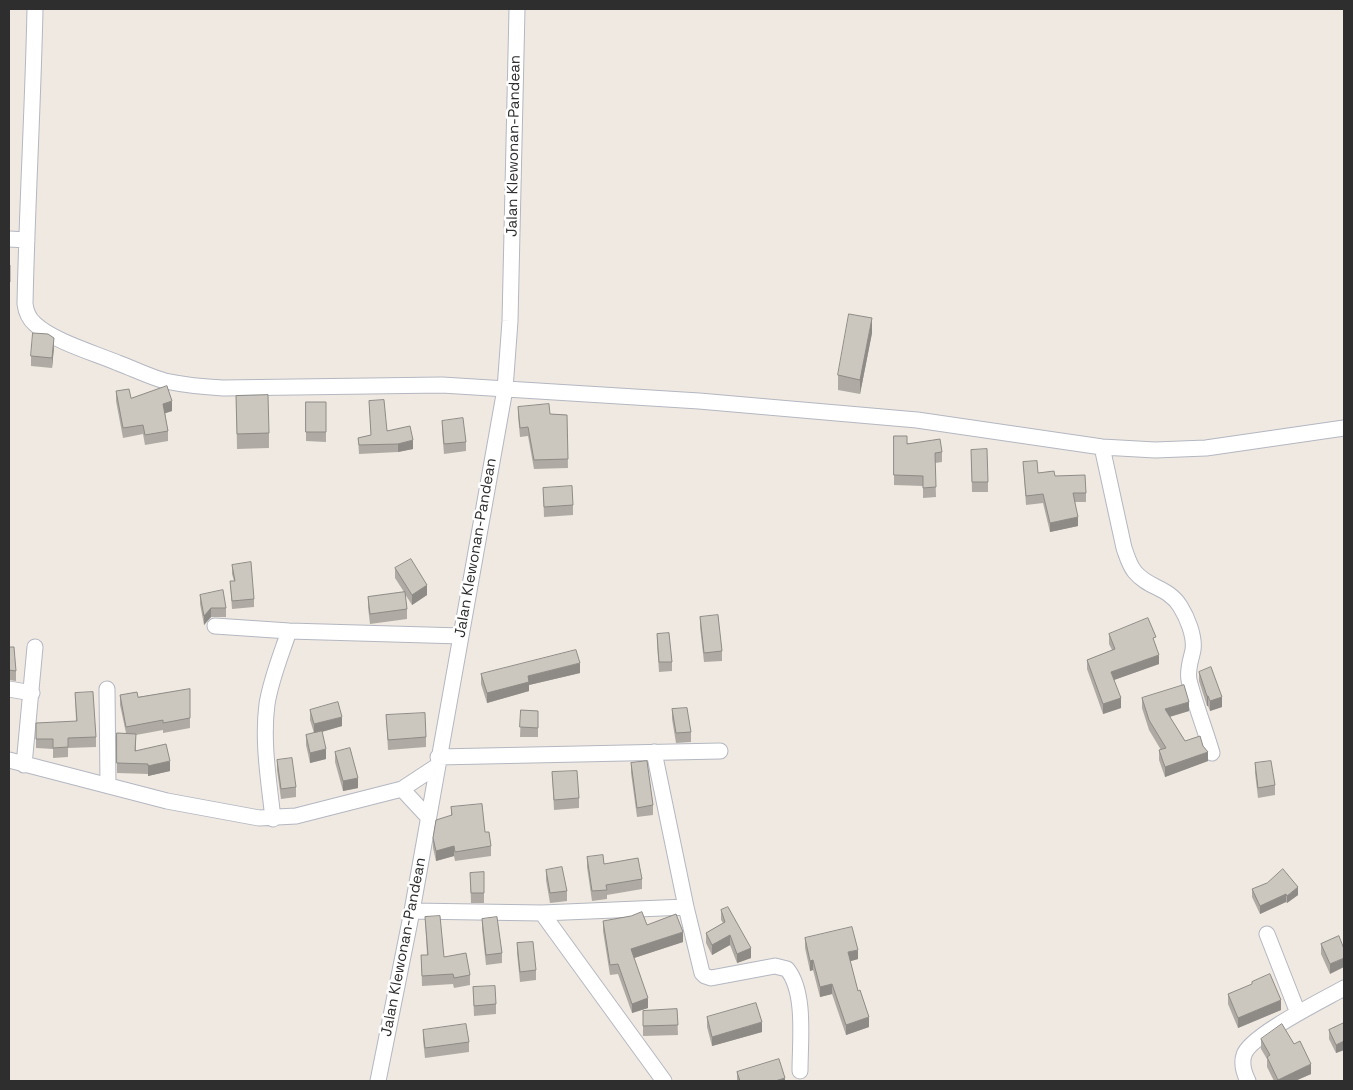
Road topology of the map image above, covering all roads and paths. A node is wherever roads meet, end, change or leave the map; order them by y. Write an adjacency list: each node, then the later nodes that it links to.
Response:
1 (35, 9): 4 (street)
2 (517, 9): 5 (street, Jalan Klewonan-Pandean)
3 (9, 239): 4 (street)
4 (26, 240): 5 (street)
5 (505, 389): 7 (street); 10 (street, Jalan Klewonan-Pandean)
6 (1344, 428): 7 (street)
7 (1102, 447): 17 (street)
8 (215, 626): 9 (street)
9 (289, 631): 10 (street); 24 (street)
10 (461, 636): 19 (street, Jalan Klewonan-Pandean)
11 (35, 647): 14 (street)
12 (9, 689): 14 (street)
13 (108, 689): 21 (street)
14 (32, 692): 20 (street)
15 (720, 751): 16 (street)
16 (654, 752): 19 (street); 25 (street)
17 (1212, 753)
18 (9, 760): 20 (street)
19 (438, 762): 22 (street); 23 (street, Jalan Klewonan-Pandean)
20 (24, 765): 21 (street)
21 (108, 786): 24 (street)
22 (402, 789): 23 (street); 24 (street)
23 (428, 817): 26 (street, Jalan Klewonan-Pandean)
24 (273, 818)
25 (686, 907): 27 (street); 31 (street)
26 (412, 911): 27 (street); 32 (street, Jalan Klewonan-Pandean)
27 (542, 913): 33 (street)
28 (1267, 934): 30 (street)
29 (1344, 988): 30 (street)
30 (1298, 1013): 34 (street)
31 (800, 1071)
32 (378, 1081)
33 (664, 1081)
34 (1248, 1081)

